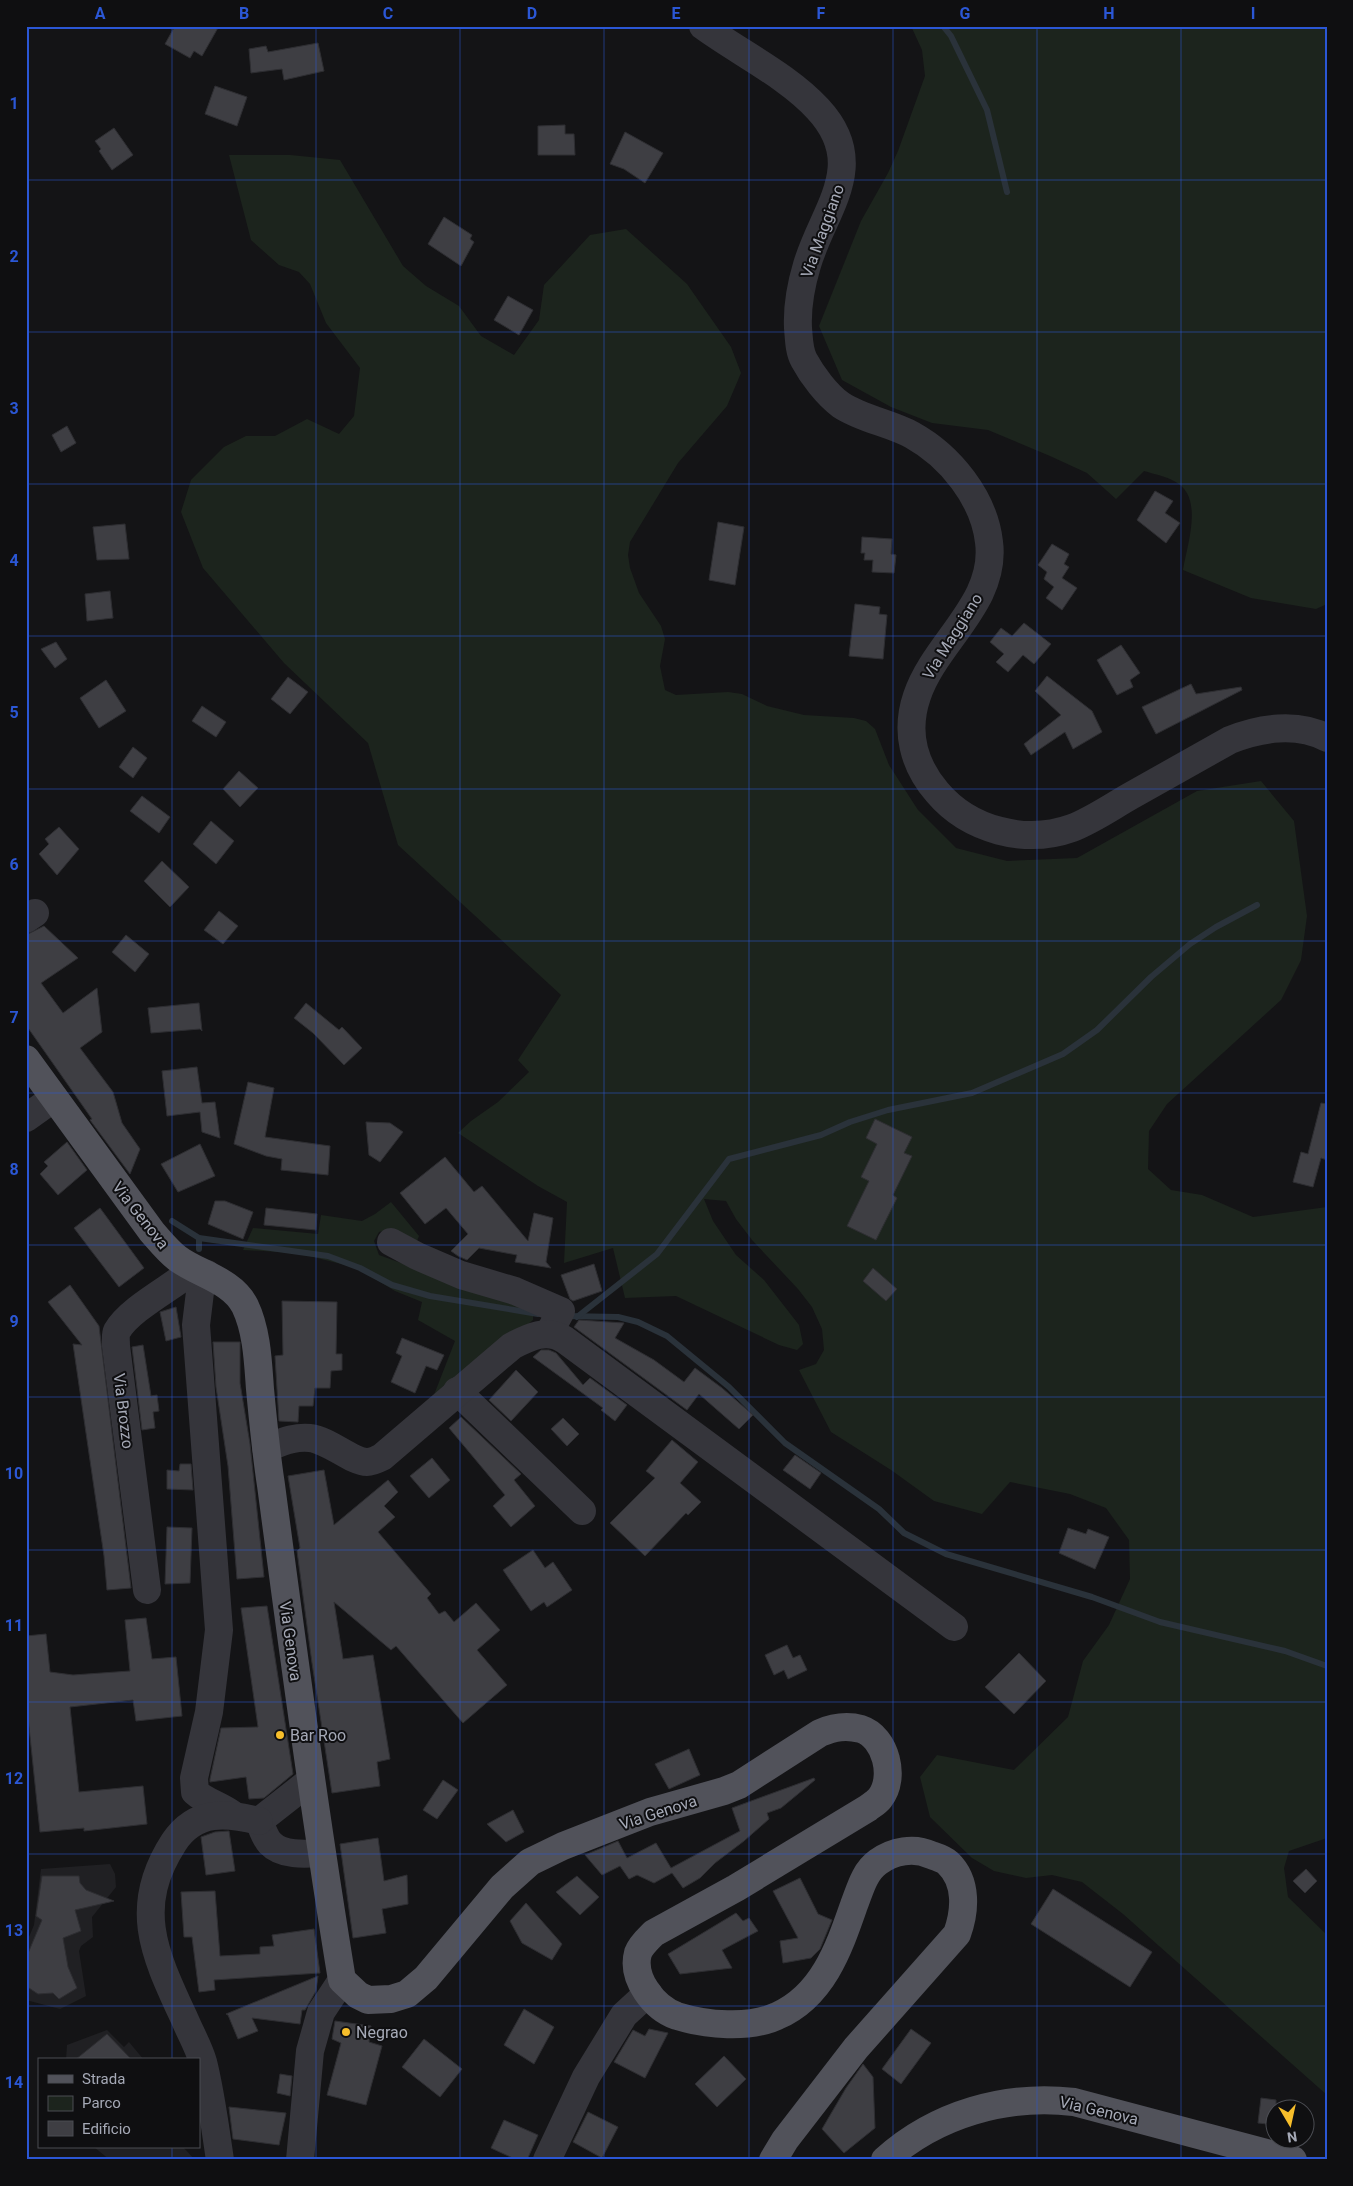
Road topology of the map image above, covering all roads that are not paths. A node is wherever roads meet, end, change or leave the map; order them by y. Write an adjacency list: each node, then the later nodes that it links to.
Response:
1 (703, 26): 2 (street, Via Maggiano)
2 (1327, 738)
3 (26, 1059): 4 (main road, Via Genova)
4 (54, 1098): 5 (street); 7 (main road, Via Genova)
5 (26, 1118)
6 (392, 1242): 8 (street)
7 (200, 1272): 10 (main road, Via Genova); 12 (street, Via Brozzo); 15 (street)
8 (554, 1322): 9 (street); 13 (street)
9 (457, 1392): 10 (street); 11 (street)
10 (266, 1448): 14 (main road, Via Genova)
11 (582, 1511)
12 (147, 1590)
13 (954, 1627)
14 (310, 1781): 16 (street); 17 (main road, Via Genova)
15 (232, 1814): 16 (street); 20 (street)
16 (259, 1821): 17 (street)
17 (321, 1853): 18 (main road, Via Genova)
18 (342, 1980): 19 (main road, Via Genova); 21 (street)
19 (648, 1993): 22 (street); 23 (main road, Via Genova)
20 (220, 2160)
21 (300, 2160)
22 (547, 2160)
23 (773, 2160)
24 (885, 2160): 25 (main road, Via Genova)
25 (1293, 2160)

